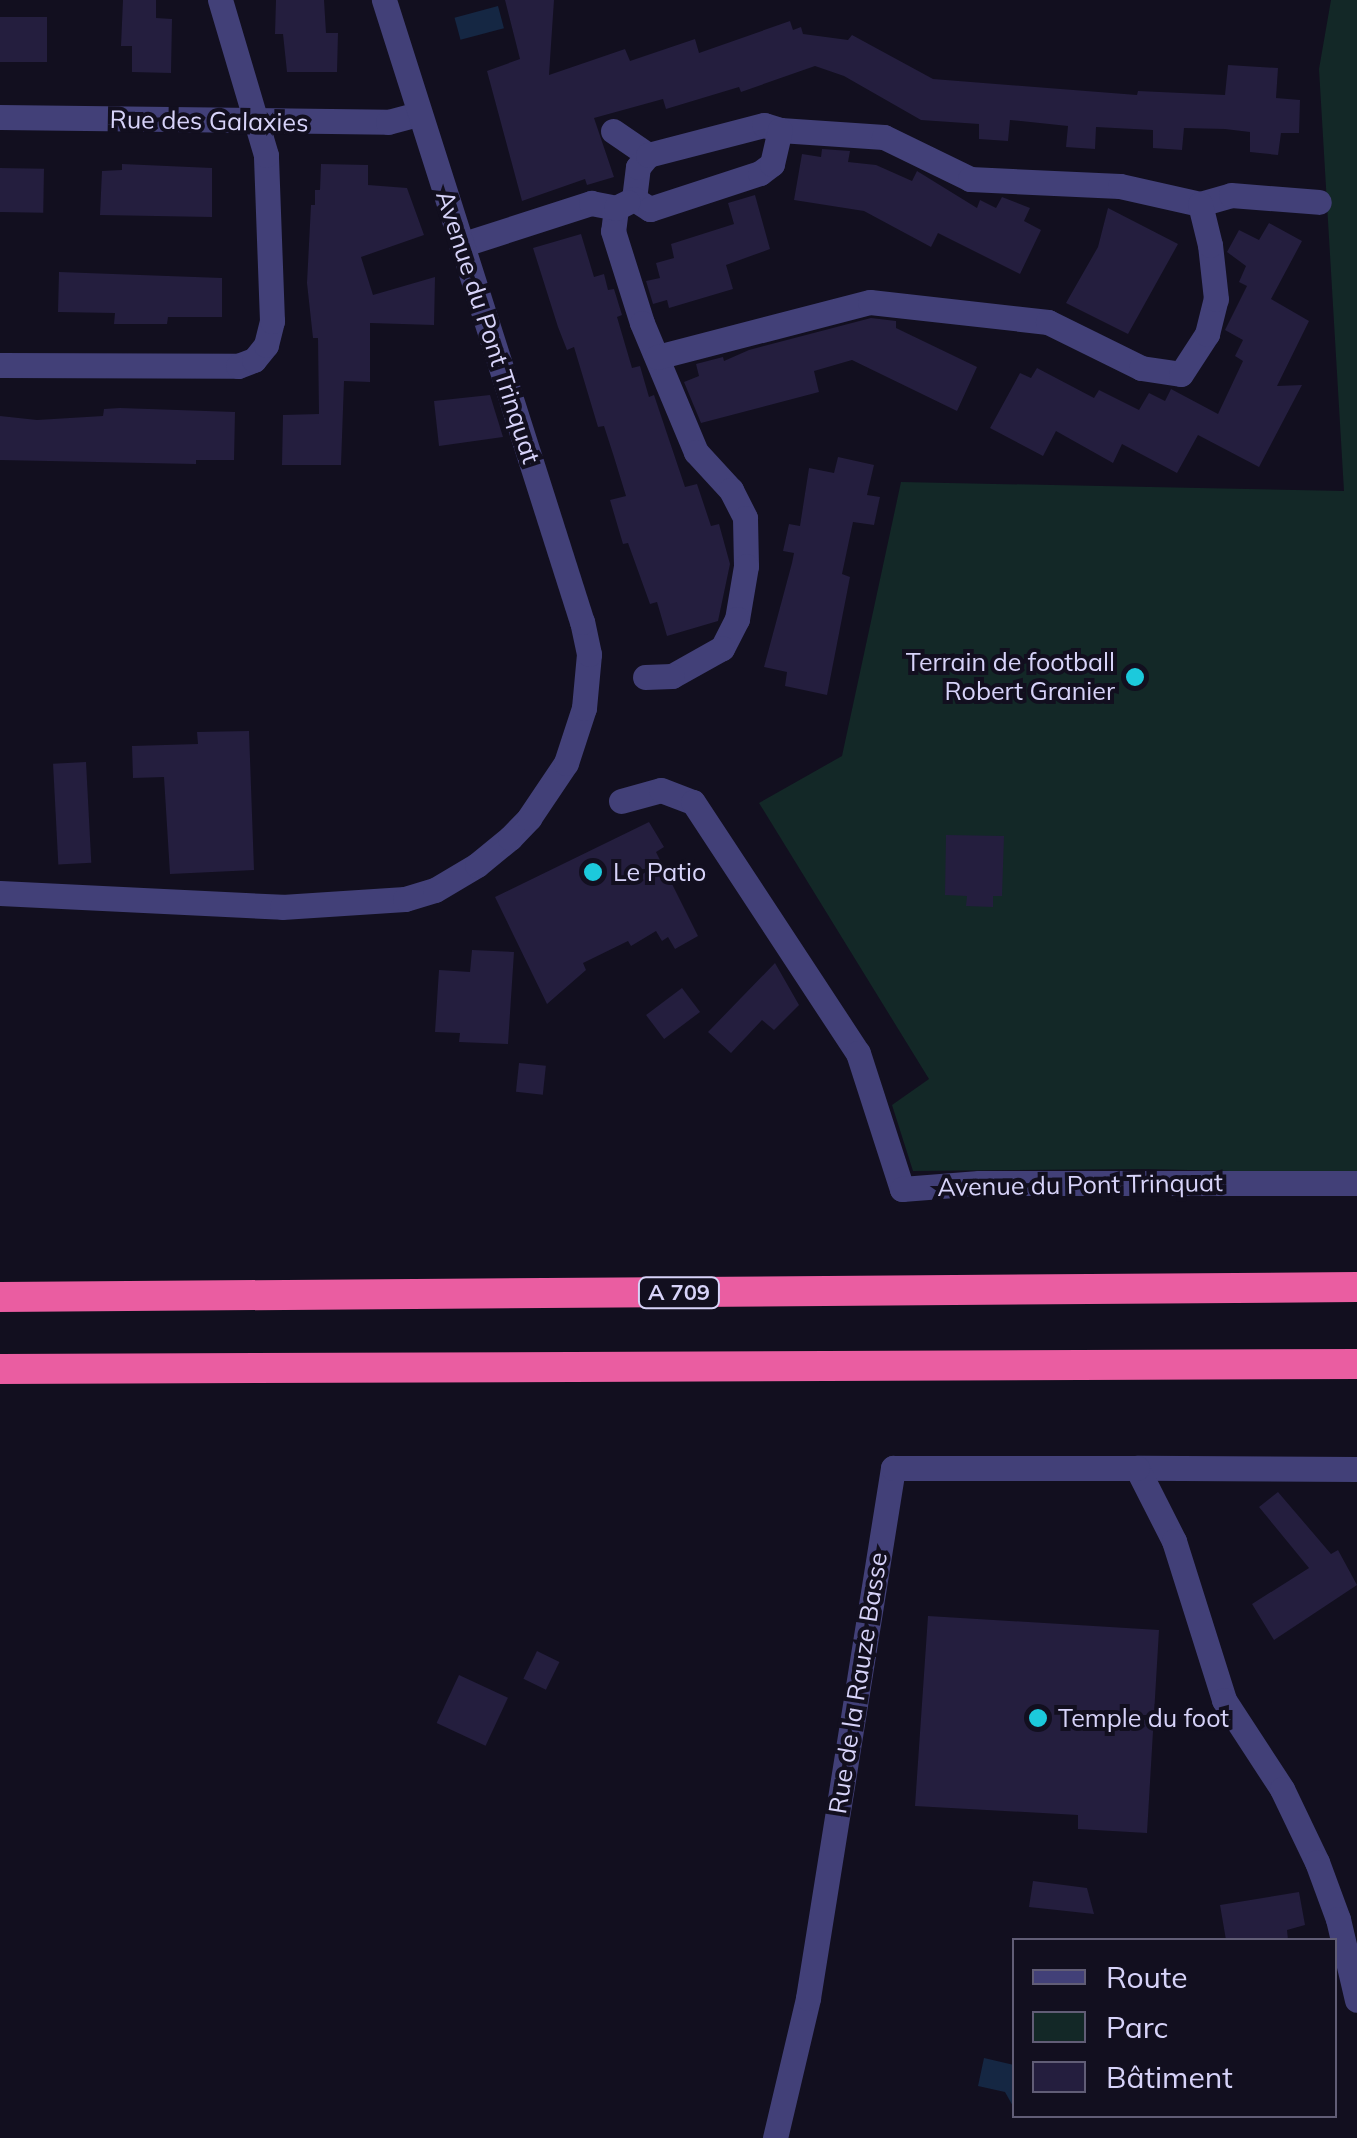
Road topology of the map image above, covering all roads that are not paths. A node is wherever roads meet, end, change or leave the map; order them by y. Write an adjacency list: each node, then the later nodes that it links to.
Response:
1 (220, 0): 5 (street)
2 (384, 0): 3 (street, Avenue du Pont Trinquat)
3 (418, 114): 5 (street, Rue des Galaxies); 12 (street, Avenue du Pont Trinquat)
4 (0, 117): 5 (street, Rue des Galaxies)
5 (258, 122): 14 (street)
6 (780, 130): 8 (street); 10 (street); 11 (street)
7 (613, 131): 8 (street)
8 (648, 155): 10 (street)
9 (1318, 202): 11 (street)
10 (625, 204): 12 (street); 13 (street)
11 (1200, 204): 13 (street)
12 (461, 245): 17 (street, Avenue du Pont Trinquat)
13 (656, 357): 15 (street)
14 (0, 365)
15 (645, 677)
16 (621, 801): 18 (street, Avenue du Pont Trinquat)
17 (0, 893)
18 (1357, 1183)
19 (1357, 1287): 20 (highway, A 709)
20 (0, 1297)
21 (1357, 1364): 22 (highway)
22 (0, 1369)
23 (1138, 1468): 24 (street); 25 (street); 26 (street, Rue de la Rauze Basse)
24 (1357, 1469)
25 (1357, 2000)
26 (775, 2138)

